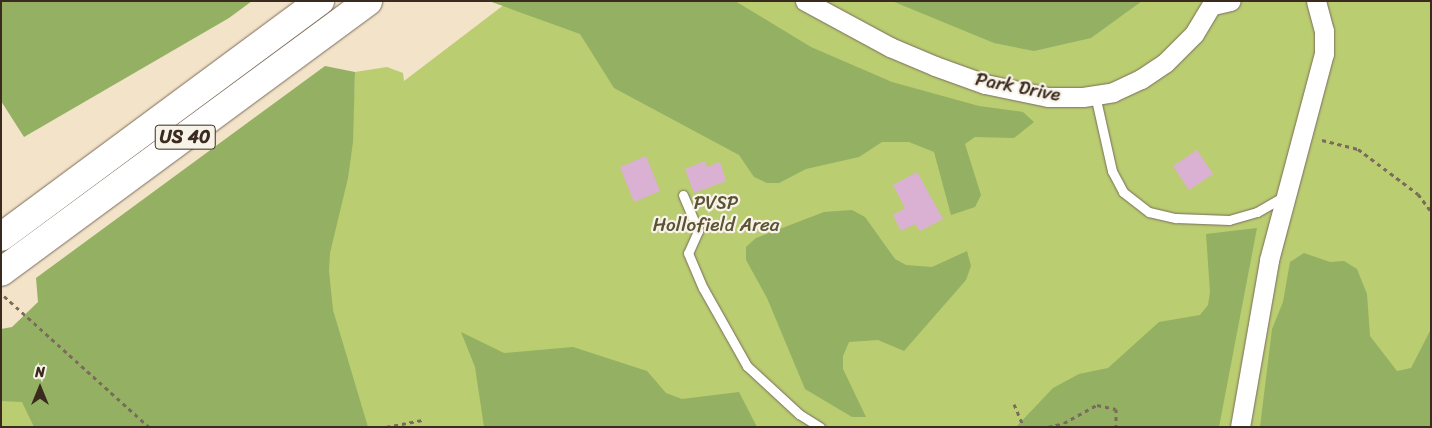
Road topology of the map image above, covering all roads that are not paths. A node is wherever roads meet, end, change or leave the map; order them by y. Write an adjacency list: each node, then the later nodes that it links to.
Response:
1 (320, 1): 10 (main road, US 40)
2 (368, 1): 11 (main road, US 40)
3 (805, 1): 7 (street, Park Drive)
4 (1231, 1): 6 (street, Park Drive)
5 (1316, 1): 9 (street)
6 (1214, 3): 7 (street, Park Drive)
7 (1095, 94): 9 (lane)
8 (683, 195): 12 (lane)
9 (1284, 197): 13 (street)
10 (1, 237)
11 (1, 272)
12 (820, 427)
13 (1240, 427)

